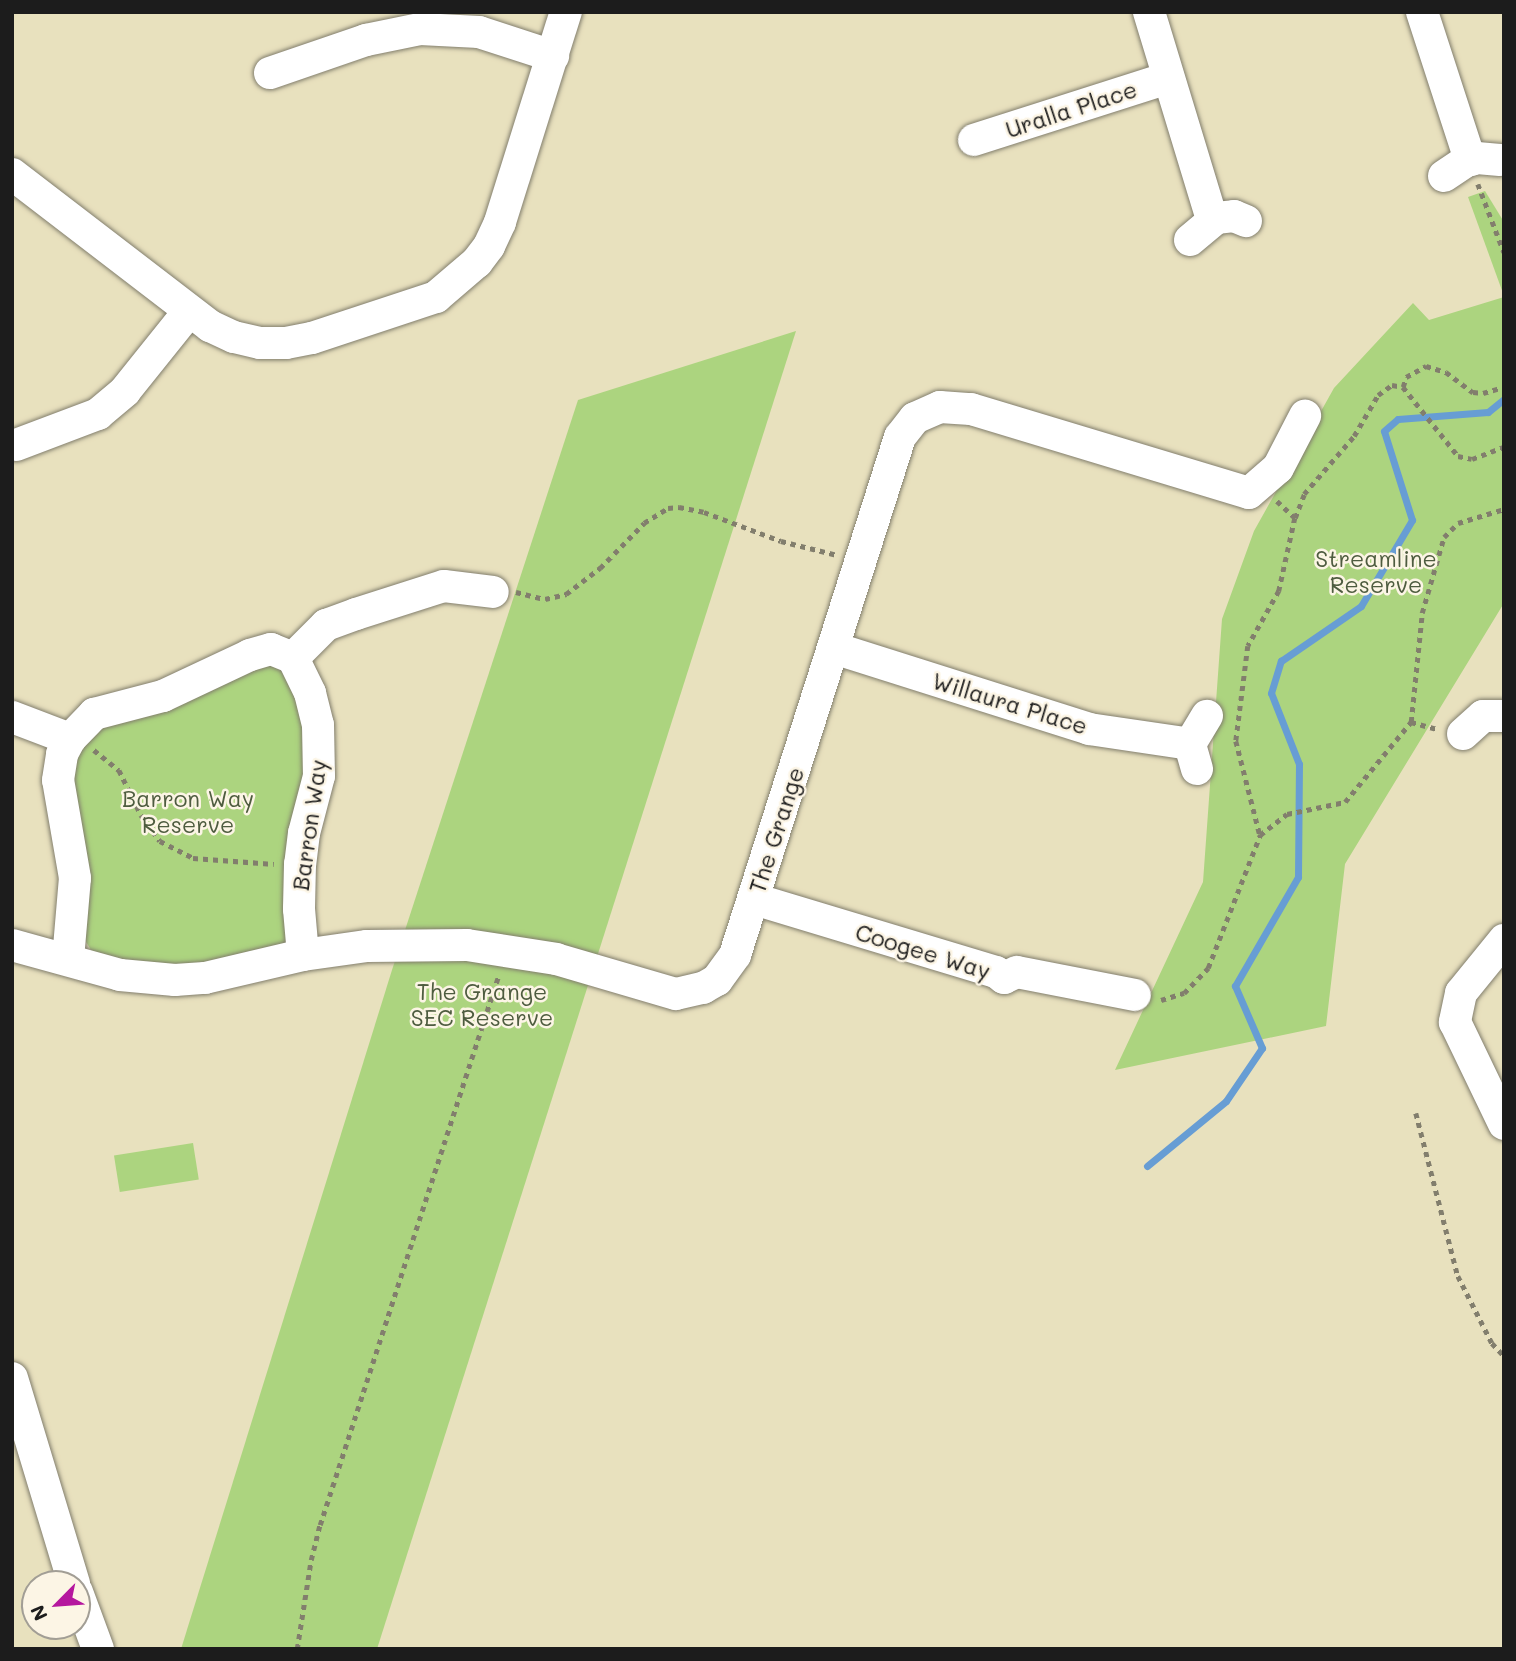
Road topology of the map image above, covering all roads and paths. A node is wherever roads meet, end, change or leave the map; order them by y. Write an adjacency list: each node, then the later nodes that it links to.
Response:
1 (566, 12): 4 (street)
2 (1149, 12): 6 (street)
3 (1422, 12): 8 (street)
4 (553, 56): 5 (street); 12 (street)
5 (270, 73)
6 (1168, 78): 7 (street, Uralla Place); 10 (street)
7 (974, 141)
8 (1471, 165): 11 (path)
9 (12, 174): 12 (street)
10 (1246, 220)
11 (1504, 252)
12 (189, 311): 16 (street)
13 (1504, 387): 14 (path)
14 (1405, 388): 17 (path); 20 (path)
15 (1305, 416): 18 (street)
16 (16, 444)
17 (1504, 447)
18 (1249, 493): 20 (path); 21 (street, The Grange)
19 (1504, 509): 28 (path)
20 (1295, 518): 31 (path)
21 (859, 569): 22 (path); 23 (street, The Grange)
22 (493, 592): 24 (street)
23 (834, 648): 25 (street, Willaura Place); 33 (street, The Grange)
24 (293, 658): 30 (street); 32 (street, Barron Way)
25 (1207, 716)
26 (1504, 716): 29 (street)
27 (12, 717): 30 (street)
28 (1411, 722): 29 (path); 31 (path)
29 (1463, 734)
30 (70, 738): 32 (path); 38 (street)
31 (1259, 835): 39 (path)
32 (300, 864): 37 (street, Barron Way)
33 (754, 899): 36 (street, The Grange); 39 (street, Coogee Way)
34 (1504, 940): 41 (street)
35 (12, 945): 38 (street, The Grange)
36 (508, 950): 37 (street, The Grange); 47 (path)
37 (303, 956): 38 (street, The Grange)
38 (68, 959)
39 (1135, 995)
40 (1416, 1113): 42 (path)
41 (1504, 1124)
42 (1504, 1356)
43 (12, 1378): 44 (street)
44 (71, 1570)
45 (91, 1631): 46 (street)
46 (98, 1649)
47 (297, 1649)

